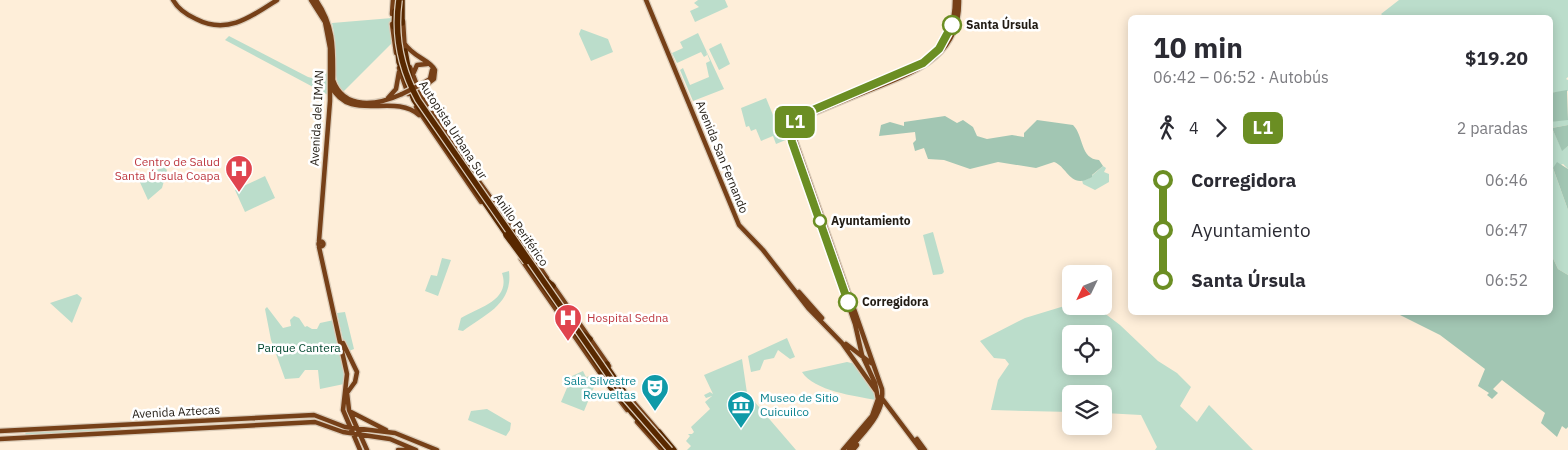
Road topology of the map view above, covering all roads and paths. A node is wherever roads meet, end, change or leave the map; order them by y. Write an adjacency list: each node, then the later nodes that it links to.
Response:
1 (173, 0): 2 (main road)
2 (278, 0)
3 (311, 0): 16 (main road, Avenida del IMAN)
4 (316, 0): 16 (main road, Avenida del IMAN)
5 (399, 0): 8 (highway, Anillo Periférico); 9 (highway); 10 (main road); 15 (highway, Anillo Periférico); 33 (highway, Autopista Urbana Sur, bridge)
6 (648, 0): 28 (main road, Avenida San Fernando); 39 (main road, Avenida San Fernando)
7 (957, 0): 39 (main road); 42 (main road)
8 (395, 11): 10 (highway); 15 (highway, Anillo Periférico)
9 (402, 23): 11 (main road)
10 (394, 39): 13 (main road)
11 (404, 43): 12 (main road); 17 (main road)
12 (405, 51): 15 (highway)
13 (397, 59): 14 (main road); 15 (highway)
14 (399, 70): 19 (main road); 20 (main road)
15 (410, 80): 17 (main road); 21 (highway, Anillo Periférico); 22 (main road); 27 (highway, Anillo Periférico)
16 (331, 81): 18 (main road, Avenida del IMAN); 19 (main road); 31 (main road, Avenida del IMAN)
17 (422, 86): 19 (main road, bridge)
18 (333, 89): 19 (main road); 31 (main road, Avenida del IMAN)
19 (384, 104): 20 (main road)
20 (422, 118): 23 (main road)
21 (448, 148): 25 (highway); 32 (highway, Anillo Periférico)
22 (461, 156): 24 (highway)
23 (456, 167): 25 (highway); 26 (main road)
24 (470, 170): 27 (highway); 33 (highway, bridge); 34 (main road)
25 (463, 174): 26 (highway)
26 (471, 186): 30 (main road); 33 (highway, bridge)
27 (485, 196): 33 (highway, Anillo Periférico)
28 (738, 225): 29 (main road); 39 (main road, Avenida San Fernando)
29 (742, 233)
30 (504, 235): 32 (highway); 35 (main road)
31 (321, 244): 37 (main road, Avenida del IMAN)
32 (516, 247): 36 (highway, Anillo Periférico)
33 (538, 273): 34 (highway); 35 (highway, Autopista Urbana Sur, bridge); 36 (highway, Anillo Periférico)
34 (553, 286): 38 (main road)
35 (560, 309): 36 (highway); 41 (highway, bridge); 45 (main road); 45 (highway, bridge); 69 (highway, Autopista Urbana Sur, bridge)
36 (577, 331): 38 (highway); 43 (highway, Anillo Periférico); 53 (highway, Anillo Periférico)
37 (340, 338): 48 (main road, Avenida del IMAN); 51 (main road, Avenida del IMAN)
38 (590, 339): 41 (main road)
39 (857, 354): 40 (main road, Avenida San Fernando); 40 (main road); 42 (main road); 44 (main road)
40 (858, 364): 44 (main road, Avenida San Fernando)
41 (607, 365): 43 (main road); 43 (highway)
42 (875, 368): 44 (main road)
43 (623, 392): 57 (main road); 69 (highway, Anillo Periférico)
44 (879, 392): 46 (main road); 47 (main road); 62 (main road)
45 (615, 394): 49 (main road)
46 (889, 404): 47 (main road); 73 (main road); 74 (main road)
47 (881, 405): 62 (main road)
48 (348, 408): 50 (main road); 56 (main road)
49 (631, 416): 53 (highway); 69 (main road)
50 (352, 419): 51 (main road); 52 (main road)
51 (350, 428): 52 (main road); 54 (main road, Avenida Aztecas); 55 (main road); 58 (main road, Avenida del IMAN)
52 (358, 428): 56 (main road); 59 (main road)
53 (646, 429): 69 (highway, Anillo Periférico)
54 (0, 431)
55 (343, 432): 58 (main road); 61 (main road, Avenida Aztecas); 64 (main road)
56 (389, 432): 68 (main road)
57 (659, 432): 69 (highway)
58 (353, 434): 59 (main road); 64 (main road, Avenida del IMAN)
59 (361, 435): 60 (main road); 63 (main road)
60 (368, 436): 63 (main road); 67 (main road)
61 (0, 439)
62 (854, 440): 70 (main road); 71 (main road); 72 (main road)
63 (364, 442): 65 (main road)
64 (359, 448)
65 (367, 450)
66 (398, 450): 67 (main road)
67 (416, 450)
68 (437, 450)
69 (669, 450)
70 (843, 450)
71 (849, 450)
72 (853, 450)
73 (921, 450)
74 (925, 450)

